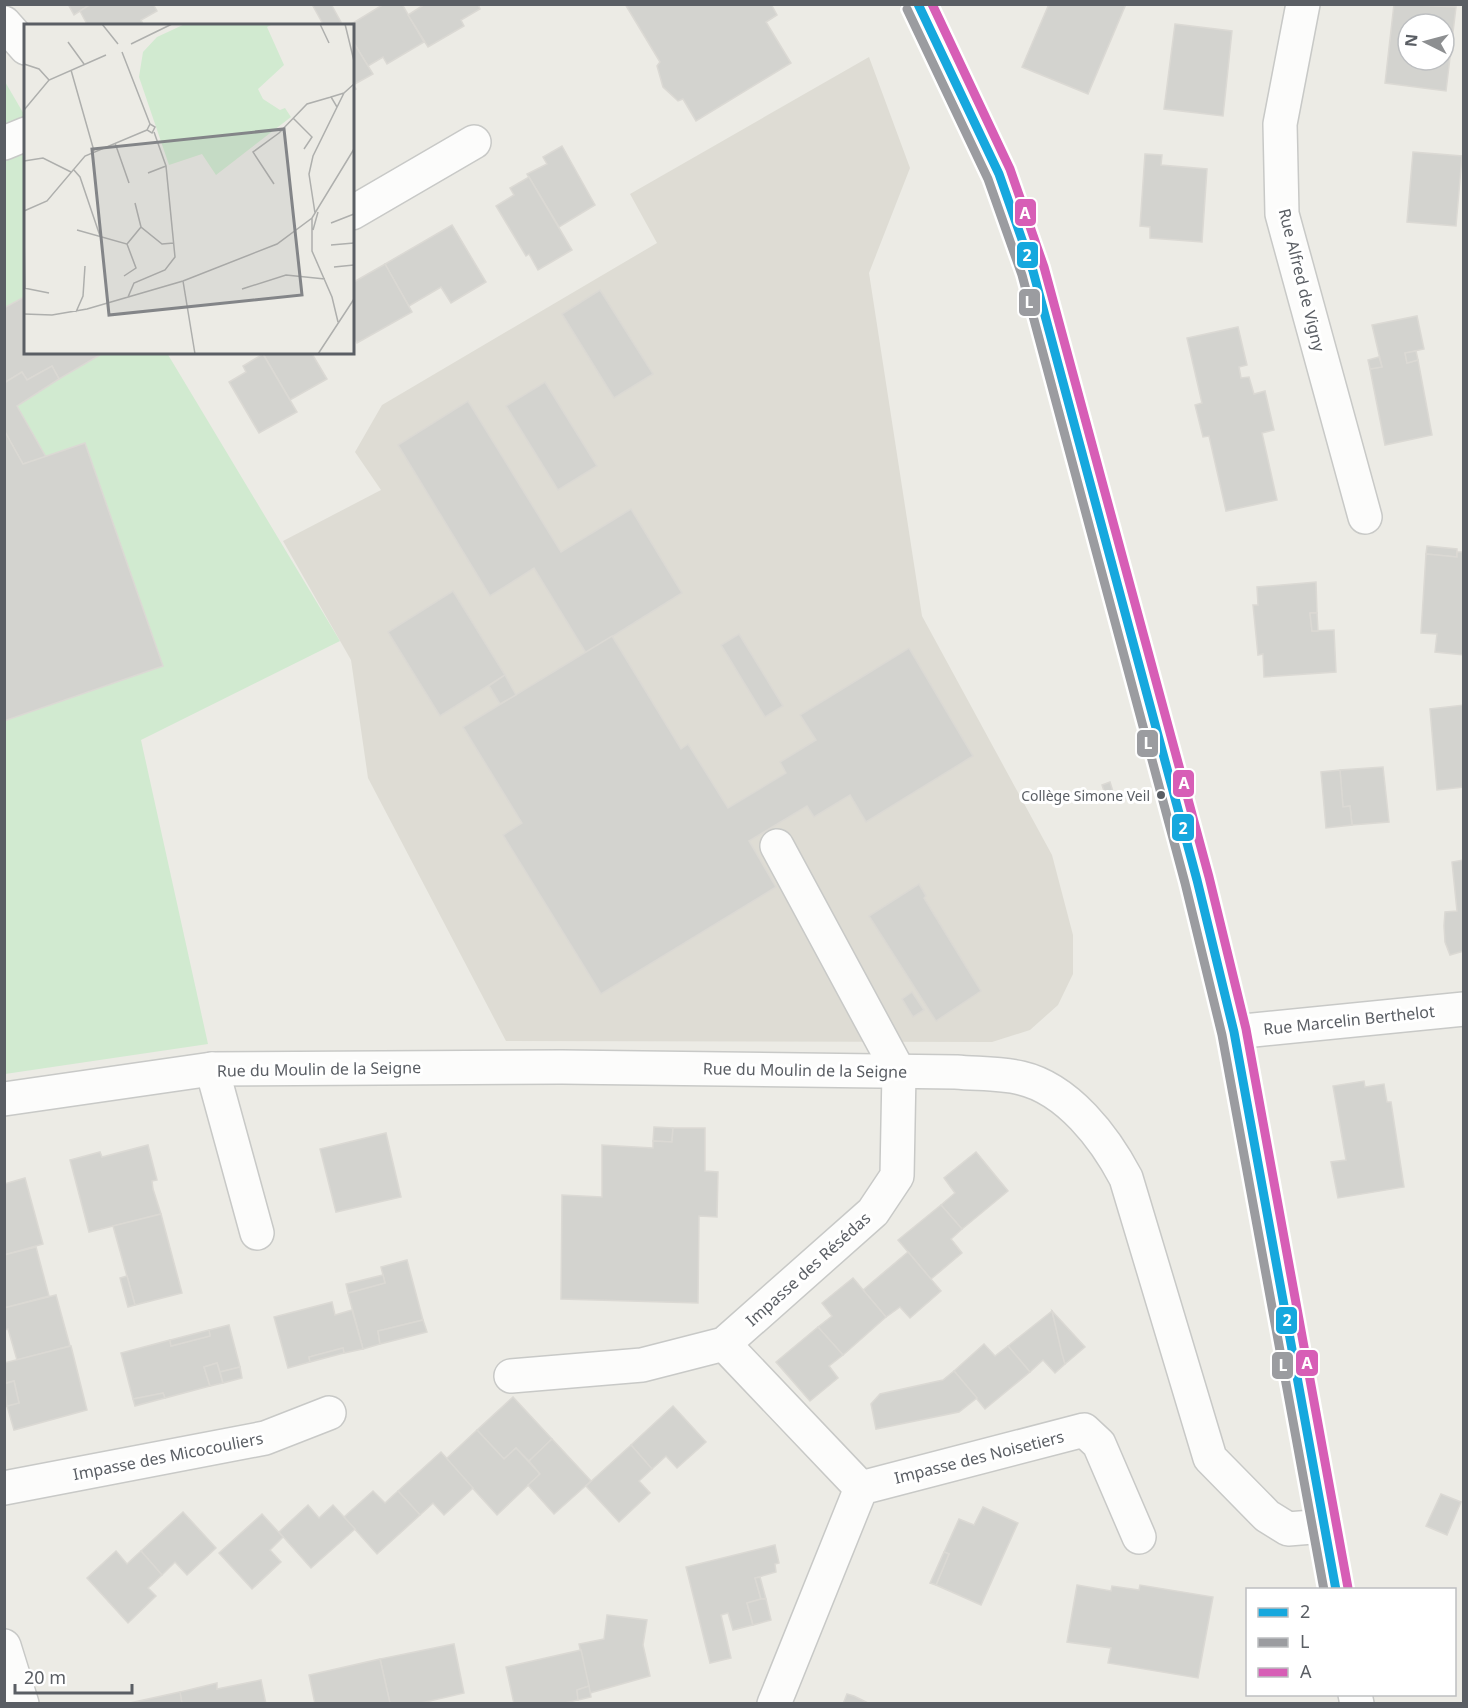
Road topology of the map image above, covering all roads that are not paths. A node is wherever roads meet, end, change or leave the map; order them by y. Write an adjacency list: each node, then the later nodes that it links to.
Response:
1 (918, 4): 12 (street)
2 (1304, 4): 9 (street, Rue Alfred de Vigny)
3 (4, 23): 4 (street)
4 (24, 46)
5 (24, 135): 7 (street)
6 (474, 142): 8 (street)
7 (4, 143)
8 (354, 212)
9 (1365, 517)
10 (777, 846): 14 (street)
11 (1464, 1009): 12 (street, Rue Marcelin Berthelot)
12 (1234, 1032): 22 (street)
13 (212, 1069): 14 (street, Rue du Moulin de la Seigne); 15 (street, Rue du Moulin de la Seigne); 16 (street)
14 (899, 1072): 17 (street, Impasse des Résédas); 22 (street, Rue du Moulin de la Seigne)
15 (4, 1099)
16 (257, 1233)
17 (724, 1344): 18 (street, Impasse des Résédas); 21 (street)
18 (511, 1376)
19 (329, 1413): 20 (street, Impasse des Micocouliers)
20 (4, 1488)
21 (861, 1488): 23 (street, Impasse des Noisetiers); 27 (street)
22 (1325, 1526): 24 (street)
23 (1139, 1537)
24 (1336, 1588)
25 (4, 1646): 26 (street)
26 (14, 1694)
27 (774, 1704)

